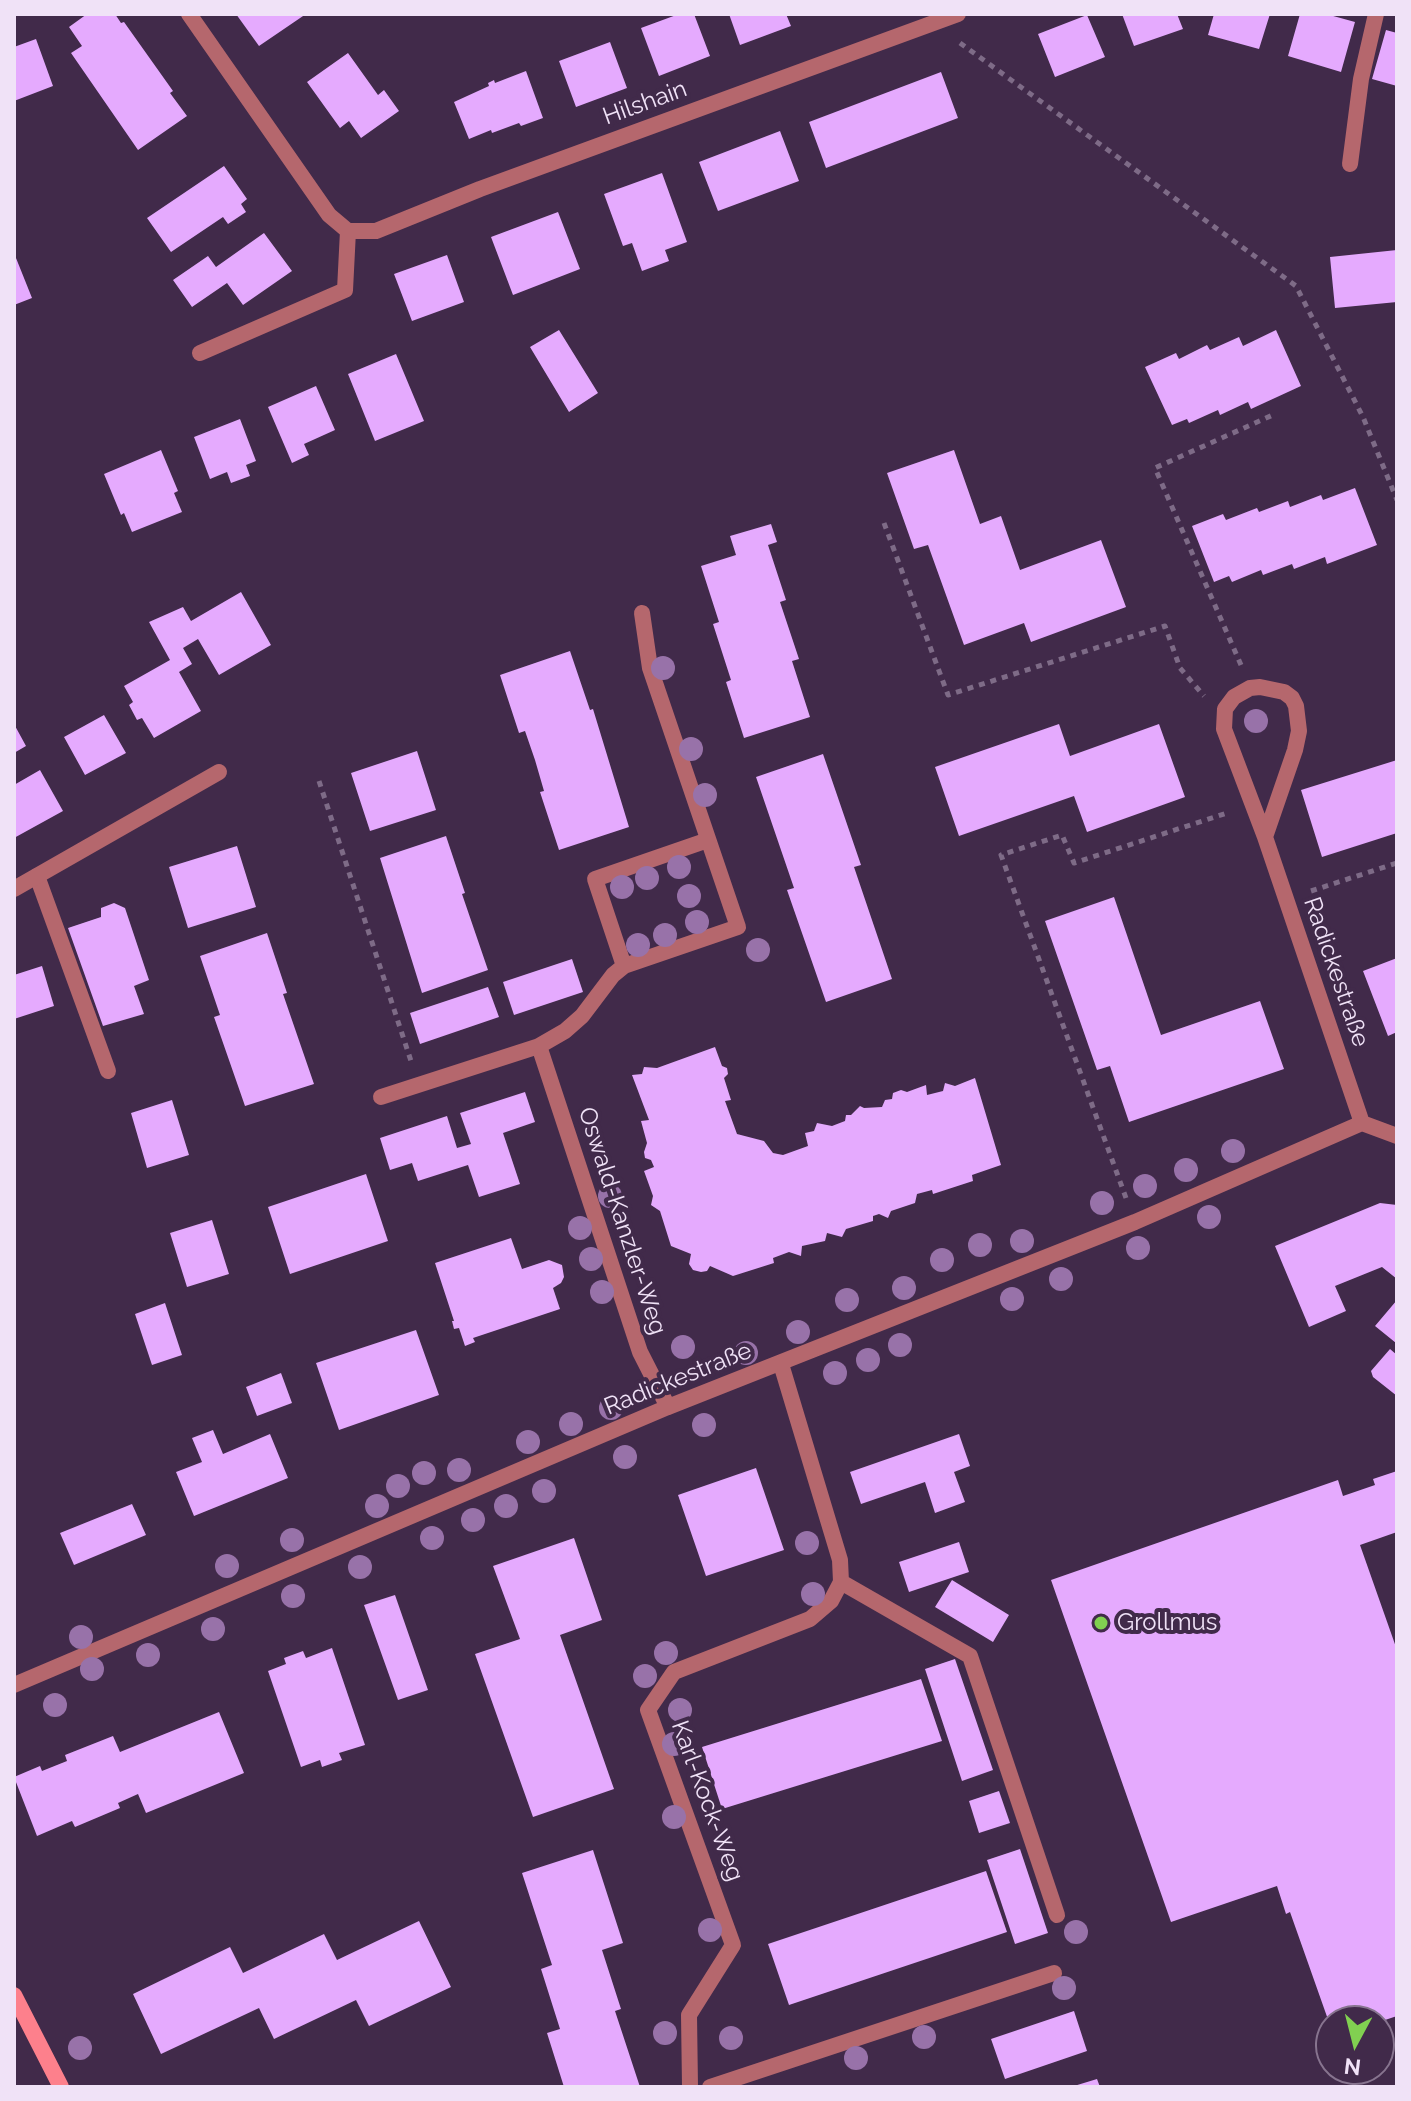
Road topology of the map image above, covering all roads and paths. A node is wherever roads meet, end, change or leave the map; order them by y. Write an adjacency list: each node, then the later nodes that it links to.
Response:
1 (189, 14): 6 (street)
2 (958, 14): 4 (street, Hilshain)
3 (1376, 14): 5 (street)
4 (934, 23): 6 (street, Hilshain); 9 (path)
5 (1350, 164)
6 (348, 231): 7 (street)
7 (200, 353)
8 (1275, 414): 12 (path)
9 (1397, 500)
10 (884, 523): 13 (path)
11 (642, 613): 18 (street)
12 (1250, 688): 13 (street); 17 (street)
13 (1225, 709): 16 (street, Radickestraße)
14 (219, 772): 20 (street)
15 (319, 781): 26 (path)
16 (1253, 805): 17 (street, Radickestraße); 30 (path)
17 (1265, 837): 22 (street, Radickestraße)
18 (708, 840): 23 (street); 23 (street)
19 (1397, 863): 22 (path)
20 (37, 876): 21 (street); 25 (street)
21 (14, 889)
22 (1287, 899): 28 (street, Radickestraße)
23 (624, 966): 24 (street)
24 (539, 1046): 26 (street); 32 (street, Oswald-Kanzler-Weg)
25 (108, 1071)
26 (419, 1085): 27 (street)
27 (381, 1097)
28 (1362, 1123): 29 (street); 30 (street, Radickestraße)
29 (1397, 1136)
30 (1135, 1222): 31 (street, Radickestraße)
31 (781, 1364): 32 (street, Radickestraße); 33 (street)
32 (668, 1407): 34 (street, Radickestraße)
33 (841, 1582): 35 (street); 39 (street, Karl-Kock-Weg)
34 (14, 1685)
35 (1057, 1915)
36 (1054, 1973): 40 (street)
37 (14, 1995): 38 (street)
38 (61, 2087)
39 (690, 2087)
40 (710, 2087)

